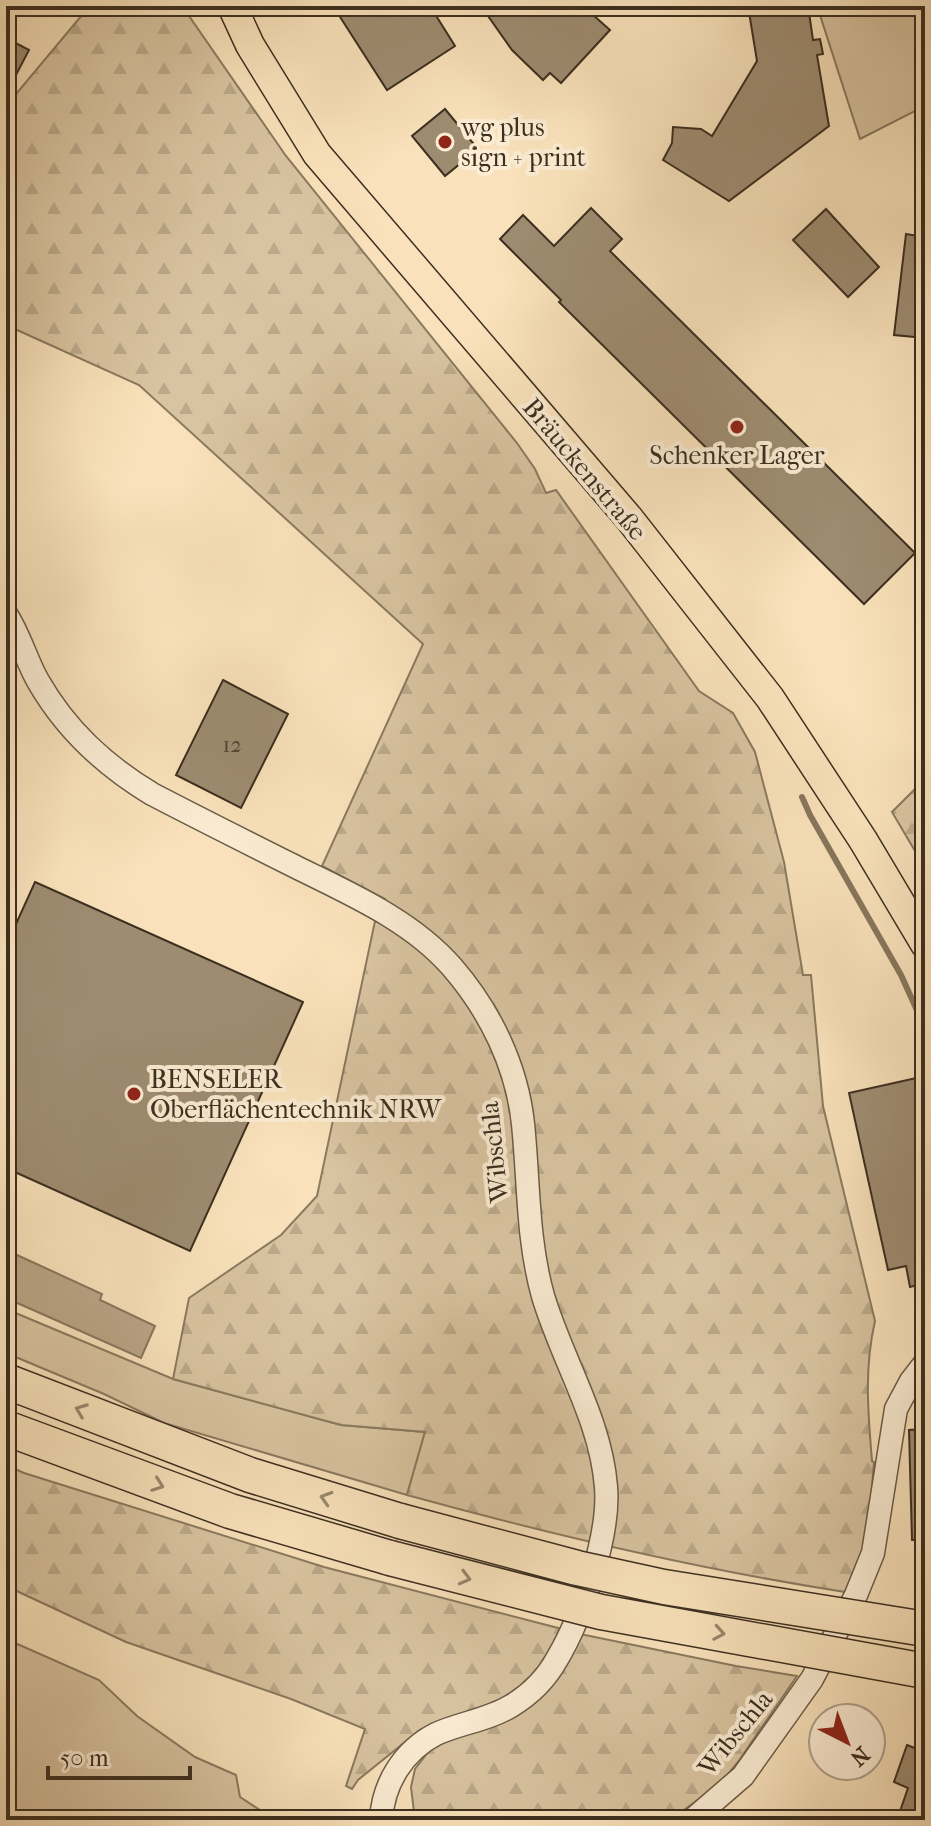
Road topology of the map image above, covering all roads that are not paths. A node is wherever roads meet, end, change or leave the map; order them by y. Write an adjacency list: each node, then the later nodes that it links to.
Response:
1 (232, 6): 3 (main road, Bräuckenstraße)
2 (6, 614): 9 (street, Wibschla)
3 (925, 944)
4 (925, 1363): 10 (street, Wibschla)
5 (6, 1381): 7 (highway, one-way to 5, bridge)
6 (6, 1428): 8 (highway, one-way to 8, bridge)
7 (925, 1629)
8 (925, 1671)
9 (381, 1820)
10 (692, 1820)

